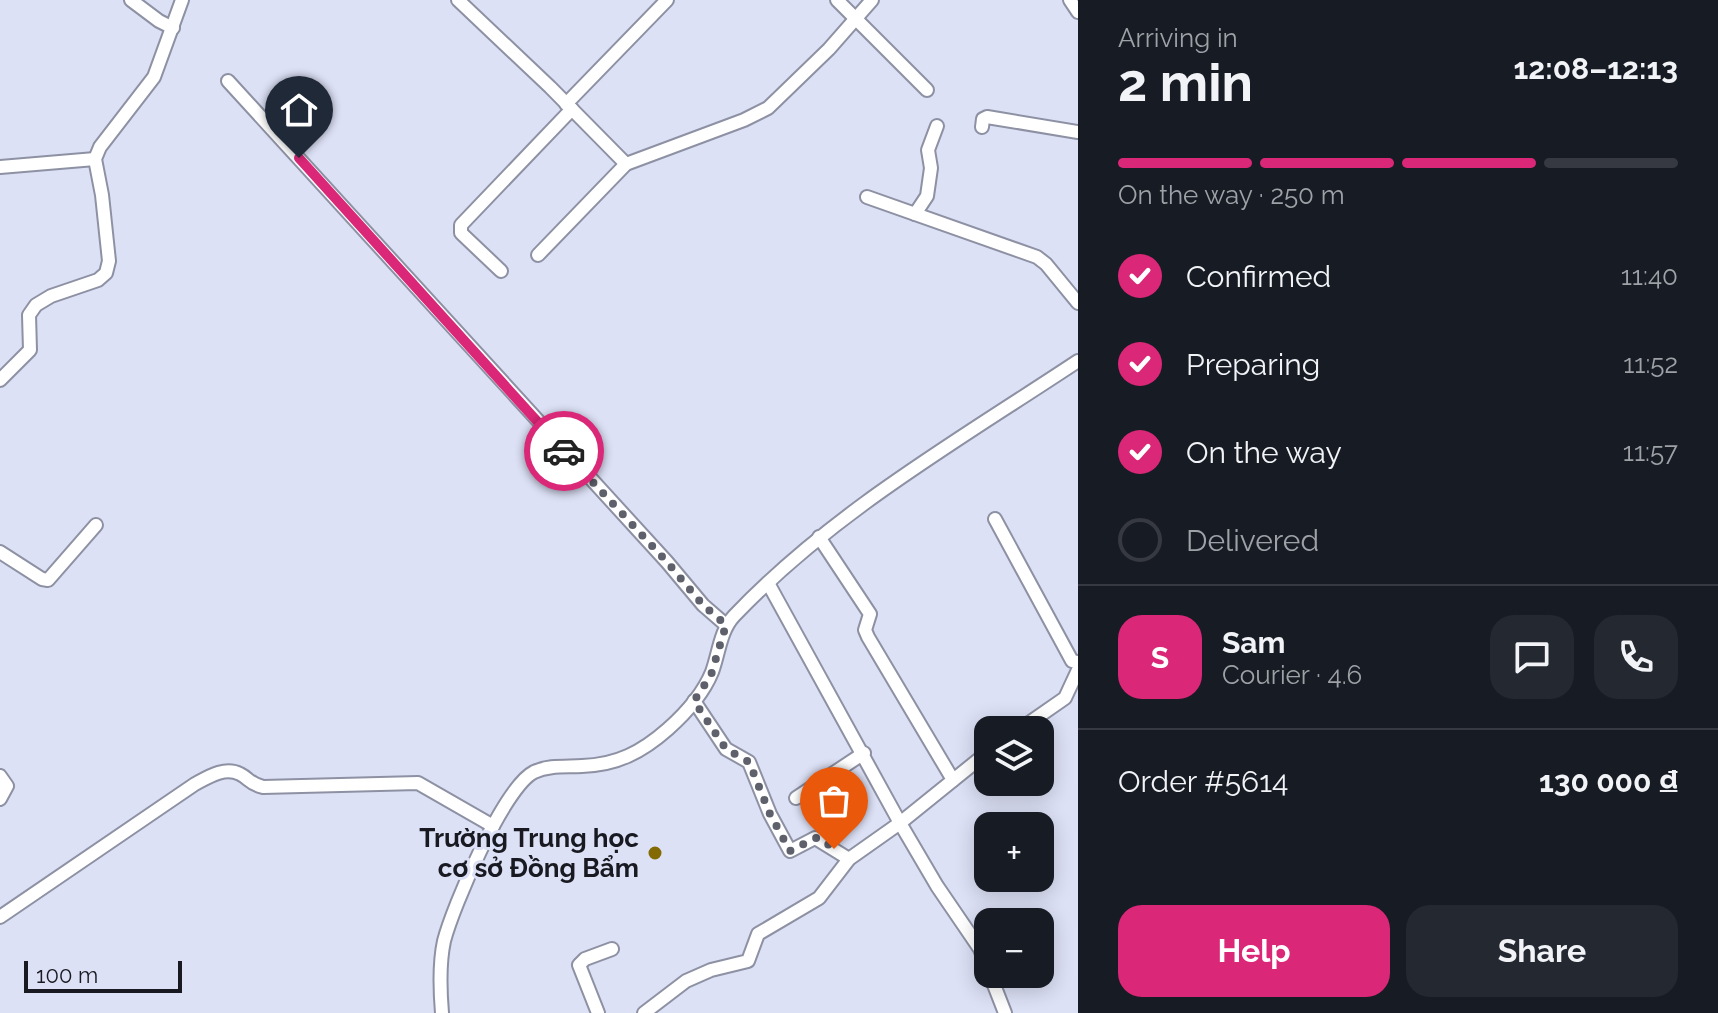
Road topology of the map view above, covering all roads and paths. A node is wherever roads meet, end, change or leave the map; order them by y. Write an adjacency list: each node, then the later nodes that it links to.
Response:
1 (131, 0): 10 (street)
2 (182, 0): 10 (street)
3 (458, 0): 13 (street)
4 (667, 0): 13 (street)
5 (837, 0): 9 (street)
6 (872, 0): 9 (street)
7 (1070, 0): 8 (street)
8 (1078, 12)
9 (857, 18): 12 (street); 18 (street)
10 (173, 28): 17 (street)
11 (228, 81): 32 (street)
12 (927, 90)
13 (569, 106): 18 (street); 23 (street)
14 (937, 126): 21 (street)
15 (982, 127): 16 (street)
16 (1078, 132)
17 (95, 159): 19 (street); 26 (street)
18 (626, 164): 22 (street)
19 (0, 167)
20 (867, 197): 21 (street)
21 (915, 214): 24 (street)
22 (538, 255)
23 (501, 271)
24 (1078, 303)
25 (1078, 361): 29 (street)
26 (0, 380)
27 (995, 519): 33 (street)
28 (96, 525): 30 (street)
29 (819, 537): 31 (street); 40 (street)
30 (0, 552)
31 (768, 583): 32 (street); 37 (street)
32 (726, 625): 35 (street)
33 (1078, 662)
34 (1078, 670): 36 (street)
35 (694, 701): 44 (street); 45 (street)
36 (1039, 716)
37 (864, 753): 41 (street); 43 (street)
38 (974, 763): 40 (street)
39 (0, 776): 42 (street)
40 (953, 780): 43 (street)
41 (796, 798)
42 (0, 799)
43 (900, 823): 45 (street); 51 (street)
44 (493, 826): 46 (street); 48 (street)
45 (849, 859): 50 (street)
46 (0, 917)
47 (612, 949): 49 (street)
48 (442, 1013)
49 (598, 1013)
50 (644, 1013)
51 (1005, 1013)

